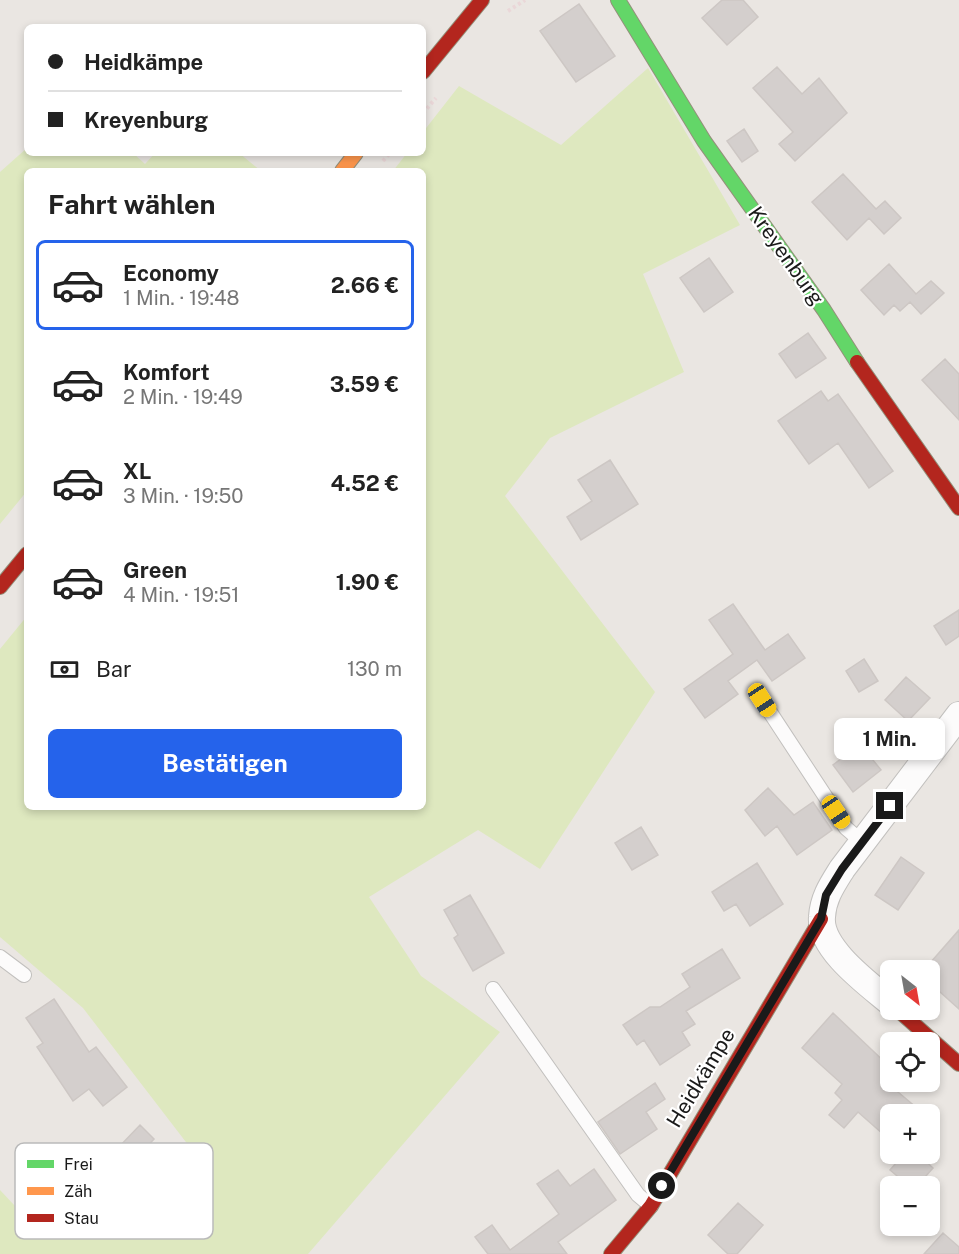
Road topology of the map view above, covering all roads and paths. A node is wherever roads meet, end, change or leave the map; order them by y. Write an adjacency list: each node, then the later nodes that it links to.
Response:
1 (482, 0): 3 (street)
2 (618, 0): 6 (street, Kreyenburg)
3 (426, 68)
4 (354, 156): 5 (street)
5 (344, 168)
6 (959, 508)
7 (24, 558): 8 (street)
8 (0, 587)
9 (762, 700): 11 (lane)
10 (959, 715): 11 (street)
11 (862, 842): 12 (street)
12 (825, 929): 16 (street); 19 (street, Heidkämpe)
13 (0, 957): 14 (lane)
14 (24, 975)
15 (493, 989): 19 (lane)
16 (880, 994)
17 (909, 1020): 18 (street)
18 (959, 1064)
19 (651, 1206): 20 (street, Heidkämpe)
20 (611, 1254)

